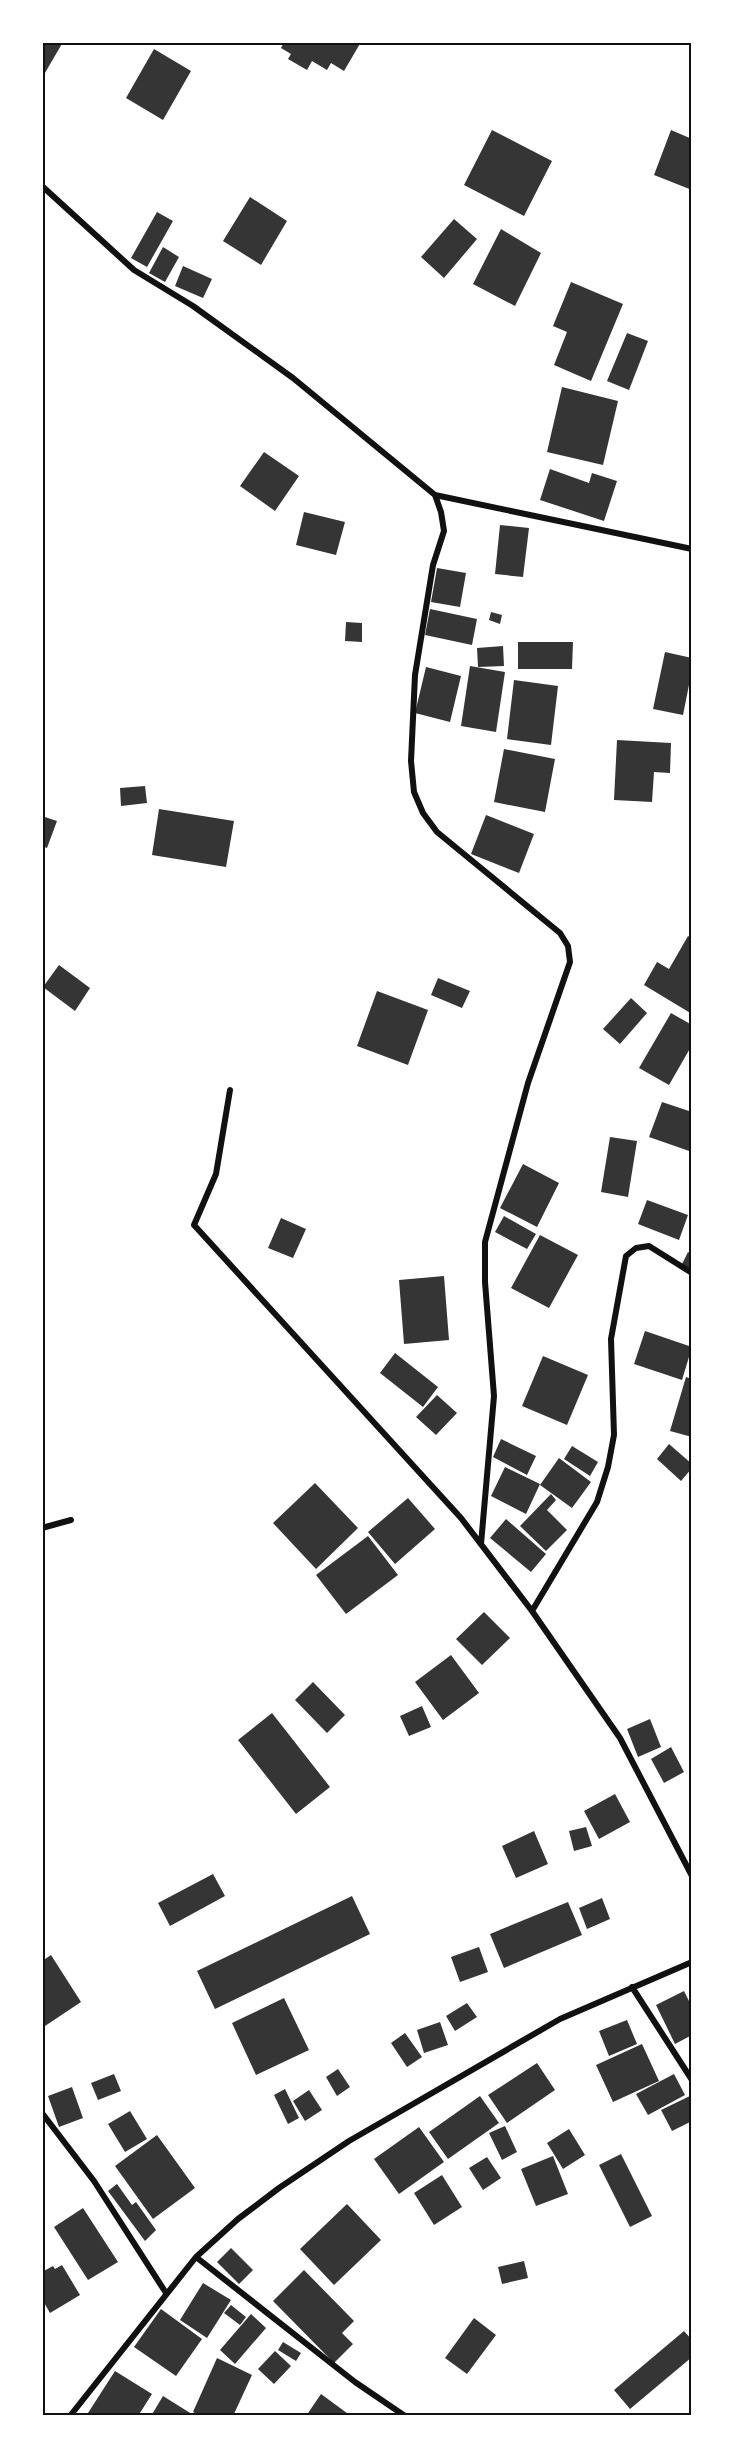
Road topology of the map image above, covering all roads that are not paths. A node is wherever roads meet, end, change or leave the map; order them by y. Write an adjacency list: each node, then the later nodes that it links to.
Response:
1 (42, 186): 2 (street)
2 (435, 495): 3 (street); 8 (street)
3 (692, 549)
4 (230, 1090): 8 (street)
5 (692, 1273): 9 (street)
6 (71, 1520): 7 (street)
7 (42, 1528)
8 (481, 1544): 9 (street)
9 (532, 1611): 10 (street)
10 (692, 1876)
11 (692, 1962): 12 (street)
12 (632, 1987): 13 (street); 15 (street)
13 (692, 2080)
14 (42, 2113): 16 (street)
15 (196, 2257): 16 (street); 18 (street)
16 (166, 2293): 17 (street)
17 (70, 2416)
18 (405, 2416)

